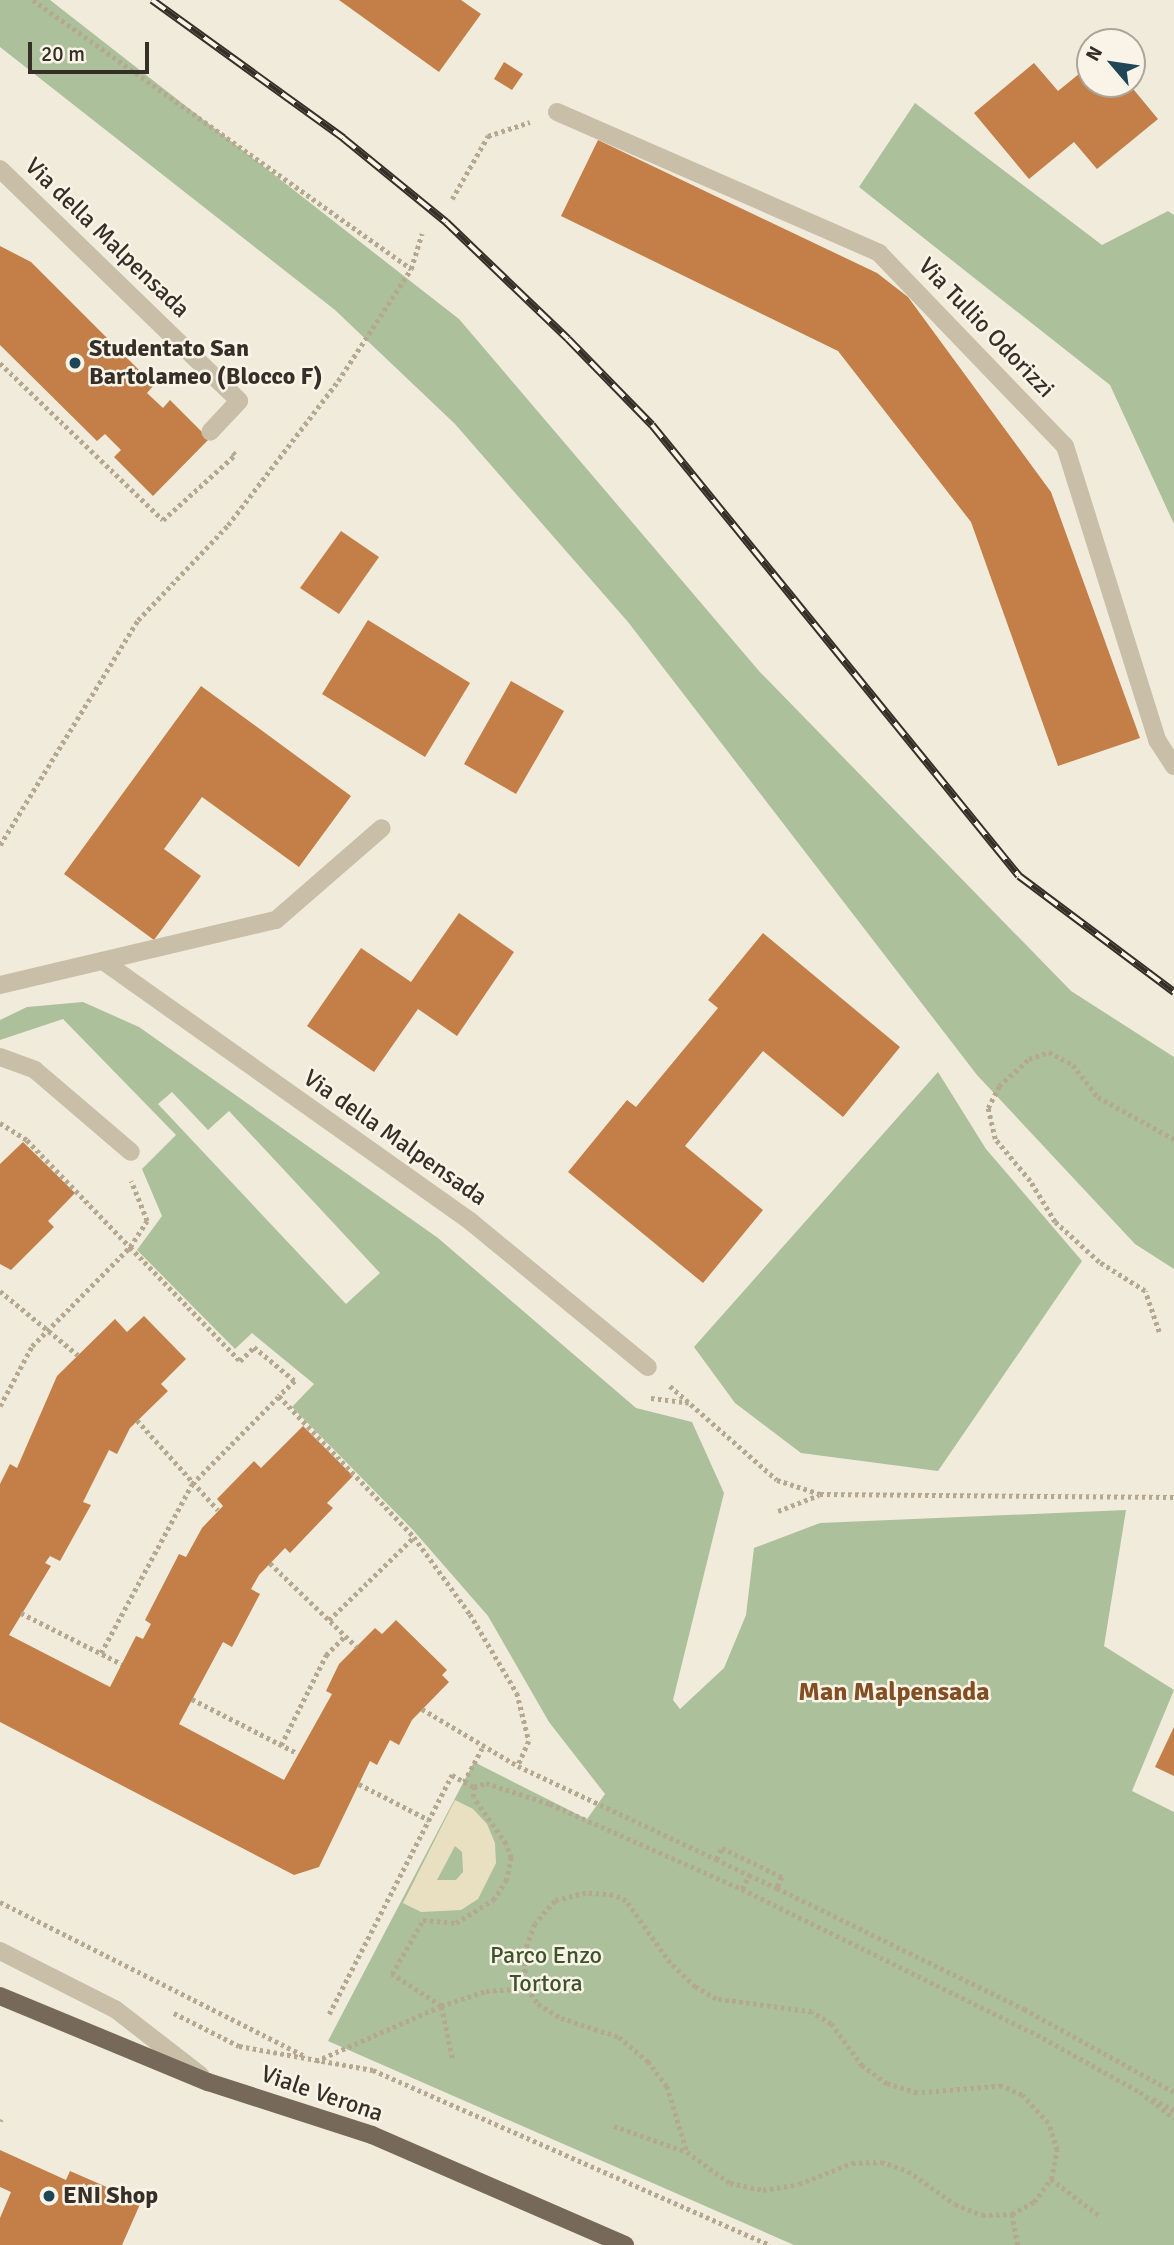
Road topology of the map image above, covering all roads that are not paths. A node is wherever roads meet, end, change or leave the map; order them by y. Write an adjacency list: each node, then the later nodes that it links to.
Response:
1 (557, 112): 4 (street, Via Tullio Odorizzi)
2 (0, 169): 3 (street, Via della Malpensada)
3 (210, 432)
4 (1174, 766)
5 (382, 828): 6 (street)
6 (103, 961): 7 (street); 10 (street, Via della Malpensada)
7 (0, 985)
8 (0, 1057): 9 (street)
9 (131, 1152)
10 (648, 1367)
11 (0, 1951): 13 (street)
12 (0, 1996): 13 (main road, Viale Verona)
13 (208, 2082): 14 (main road, Viale Verona)
14 (625, 2245)

